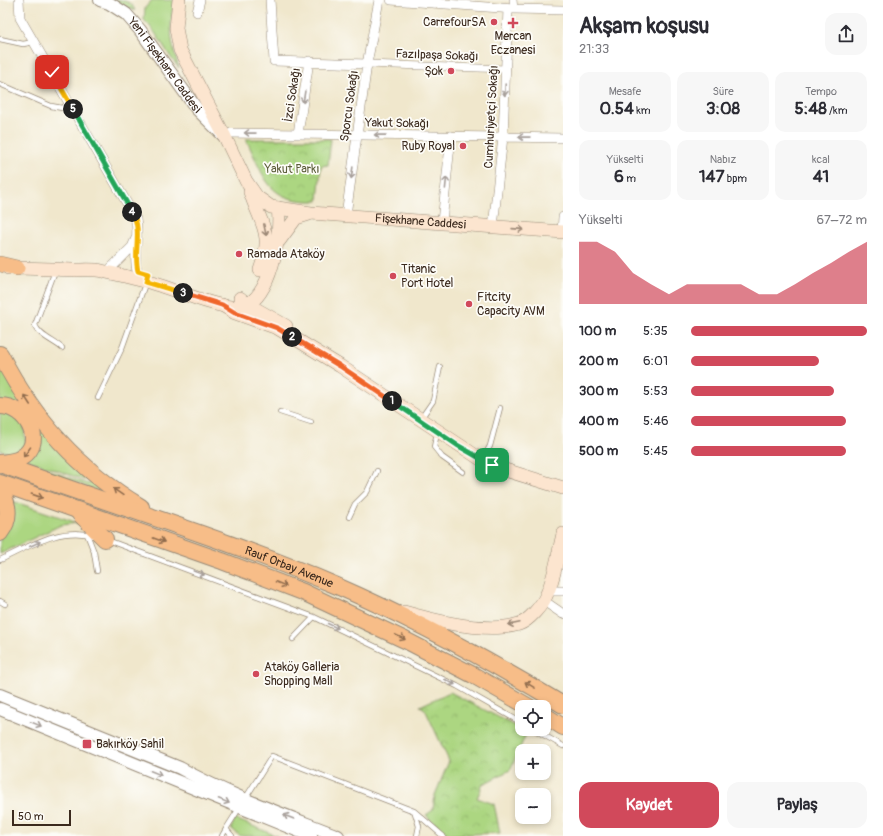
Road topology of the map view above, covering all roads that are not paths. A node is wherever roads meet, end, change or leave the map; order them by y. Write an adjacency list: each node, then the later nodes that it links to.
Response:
1 (19, 0): 13 (street)
2 (100, 0): 20 (street, Yeni Fişekhane Caddesi)
3 (179, 0): 20 (main road, Fişekhane Caddesi)
4 (187, 0): 20 (main road, Fişekhane Caddesi)
5 (200, 0): 11 (street)
6 (270, 0): 14 (street)
7 (379, 0): 15 (street, Sporcu Sokağı)
8 (391, 0): 9 (street)
9 (507, 5): 10 (street); 16 (street, Cumhuriyetçi Sokağı)
10 (563, 10)
11 (197, 12)
12 (0, 40): 13 (lane)
13 (34, 42): 18 (street)
14 (309, 60): 15 (street); 19 (street, İzci Sokağı, one-way to 19)
15 (367, 64): 16 (street, Fazılpaşa Sokağı); 21 (street, Sporcu Sokağı)
16 (506, 69): 23 (street, Cumhuriyetçi Sokağı, one-way to 23)
17 (0, 84): 18 (lane)
18 (70, 103): 33 (street)
19 (298, 134): 20 (street, Yakut Sokağı, one-way to 20); 21 (street, Yakut Sokağı)
20 (228, 135): 25 (main road, Fişekhane Caddesi); 29 (main road, Fişekhane Caddesi)
21 (357, 135): 22 (street, Yakut Sokağı, one-way to 21); 27 (street, Sporcu Sokağı, one-way to 27)
22 (451, 136): 23 (street, Yakut Sokağı); 30 (street, one-way to 22)
23 (503, 137): 24 (street, Yakut Sokağı, one-way to 23); 31 (street, Cumhuriyetçi Sokağı)
24 (563, 138)
25 (246, 181): 29 (main road, Fişekhane Caddesi); 42 (main road, one-way to 42)
26 (311, 213): 27 (main road, Fişekhane Caddesi); 29 (main road, Fişekhane Caddesi); 29 (main road)
27 (346, 216): 30 (main road, Fişekhane Caddesi)
28 (563, 217): 32 (street)
29 (282, 218): 41 (main road)
30 (442, 222): 31 (main road, Fişekhane Caddesi)
31 (493, 227): 32 (main road, Fişekhane Caddesi, one-way to 32)
32 (562, 232)
33 (138, 234): 38 (street); 40 (street)
34 (0, 264): 35 (main road)
35 (17, 268): 36 (main road); 37 (main road); 39 (main road)
36 (0, 269)
37 (56, 269): 38 (main road); 45 (lane)
38 (106, 269): 40 (main road)
39 (0, 273)
40 (144, 276): 42 (main road); 43 (main road); 48 (lane)
41 (264, 284): 42 (main road); 44 (main road)
42 (244, 301): 43 (main road); 44 (main road)
43 (222, 305): 54 (main road)
44 (277, 319): 52 (main road)
45 (62, 348)
46 (0, 354): 66 (highway, one-way to 46)
47 (440, 367): 52 (lane)
48 (98, 398)
49 (0, 406): 56 (highway, one-way to 56)
50 (500, 408): 55 (lane)
51 (280, 412): 53 (lane)
52 (424, 414): 55 (main road)
53 (311, 422)
54 (438, 432): 55 (main road); 58 (lane)
55 (483, 458): 59 (main road)
56 (0, 464): 66 (highway, Rauf Orbay Avenue)
57 (377, 471): 65 (lane)
58 (464, 472)
59 (524, 473): 60 (main road); 62 (main road)
60 (563, 479)
61 (0, 483): 64 (highway, Rauf Orbay Avenue, one-way to 64)
62 (563, 488)
63 (0, 489): 67 (highway)
64 (75, 509): 70 (highway); 82 (highway, Rauf Orbay Avenue, one-way to 82)
65 (349, 517)
66 (162, 521): 76 (highway, Rauf Orbay Avenue)
67 (0, 533)
68 (87, 534): 70 (lane); 71 (lane, one-way to 68); 72 (lane)
69 (563, 534): 74 (main road)
70 (105, 539): 79 (lane, one-way to 79)
71 (0, 560)
72 (97, 571)
73 (563, 591): 74 (street)
74 (546, 596): 76 (main road, one-way to 76); 78 (street)
75 (0, 601): 77 (lane)
76 (374, 603): 83 (highway, Rauf Orbay Avenue, one-way to 76)
77 (0, 605)
78 (563, 614)
79 (314, 618): 80 (lane); 85 (lane, one-way to 85)
80 (293, 639)
81 (0, 695): 90 (street)
82 (517, 700)
83 (563, 705)
84 (0, 709): 90 (street, one-way to 90)
85 (515, 719)
86 (551, 719): 87 (highway)
87 (563, 727)
88 (545, 736): 89 (lane)
89 (563, 746)
90 (243, 803): 91 (lane); 92 (lane); 95 (street); 96 (street, one-way to 90)
91 (414, 811): 97 (lane); 98 (lane)
92 (226, 829): 93 (lane); 94 (lane)
93 (222, 836)
94 (232, 836)
95 (311, 836)
96 (338, 836)
97 (416, 836)
98 (443, 836)

